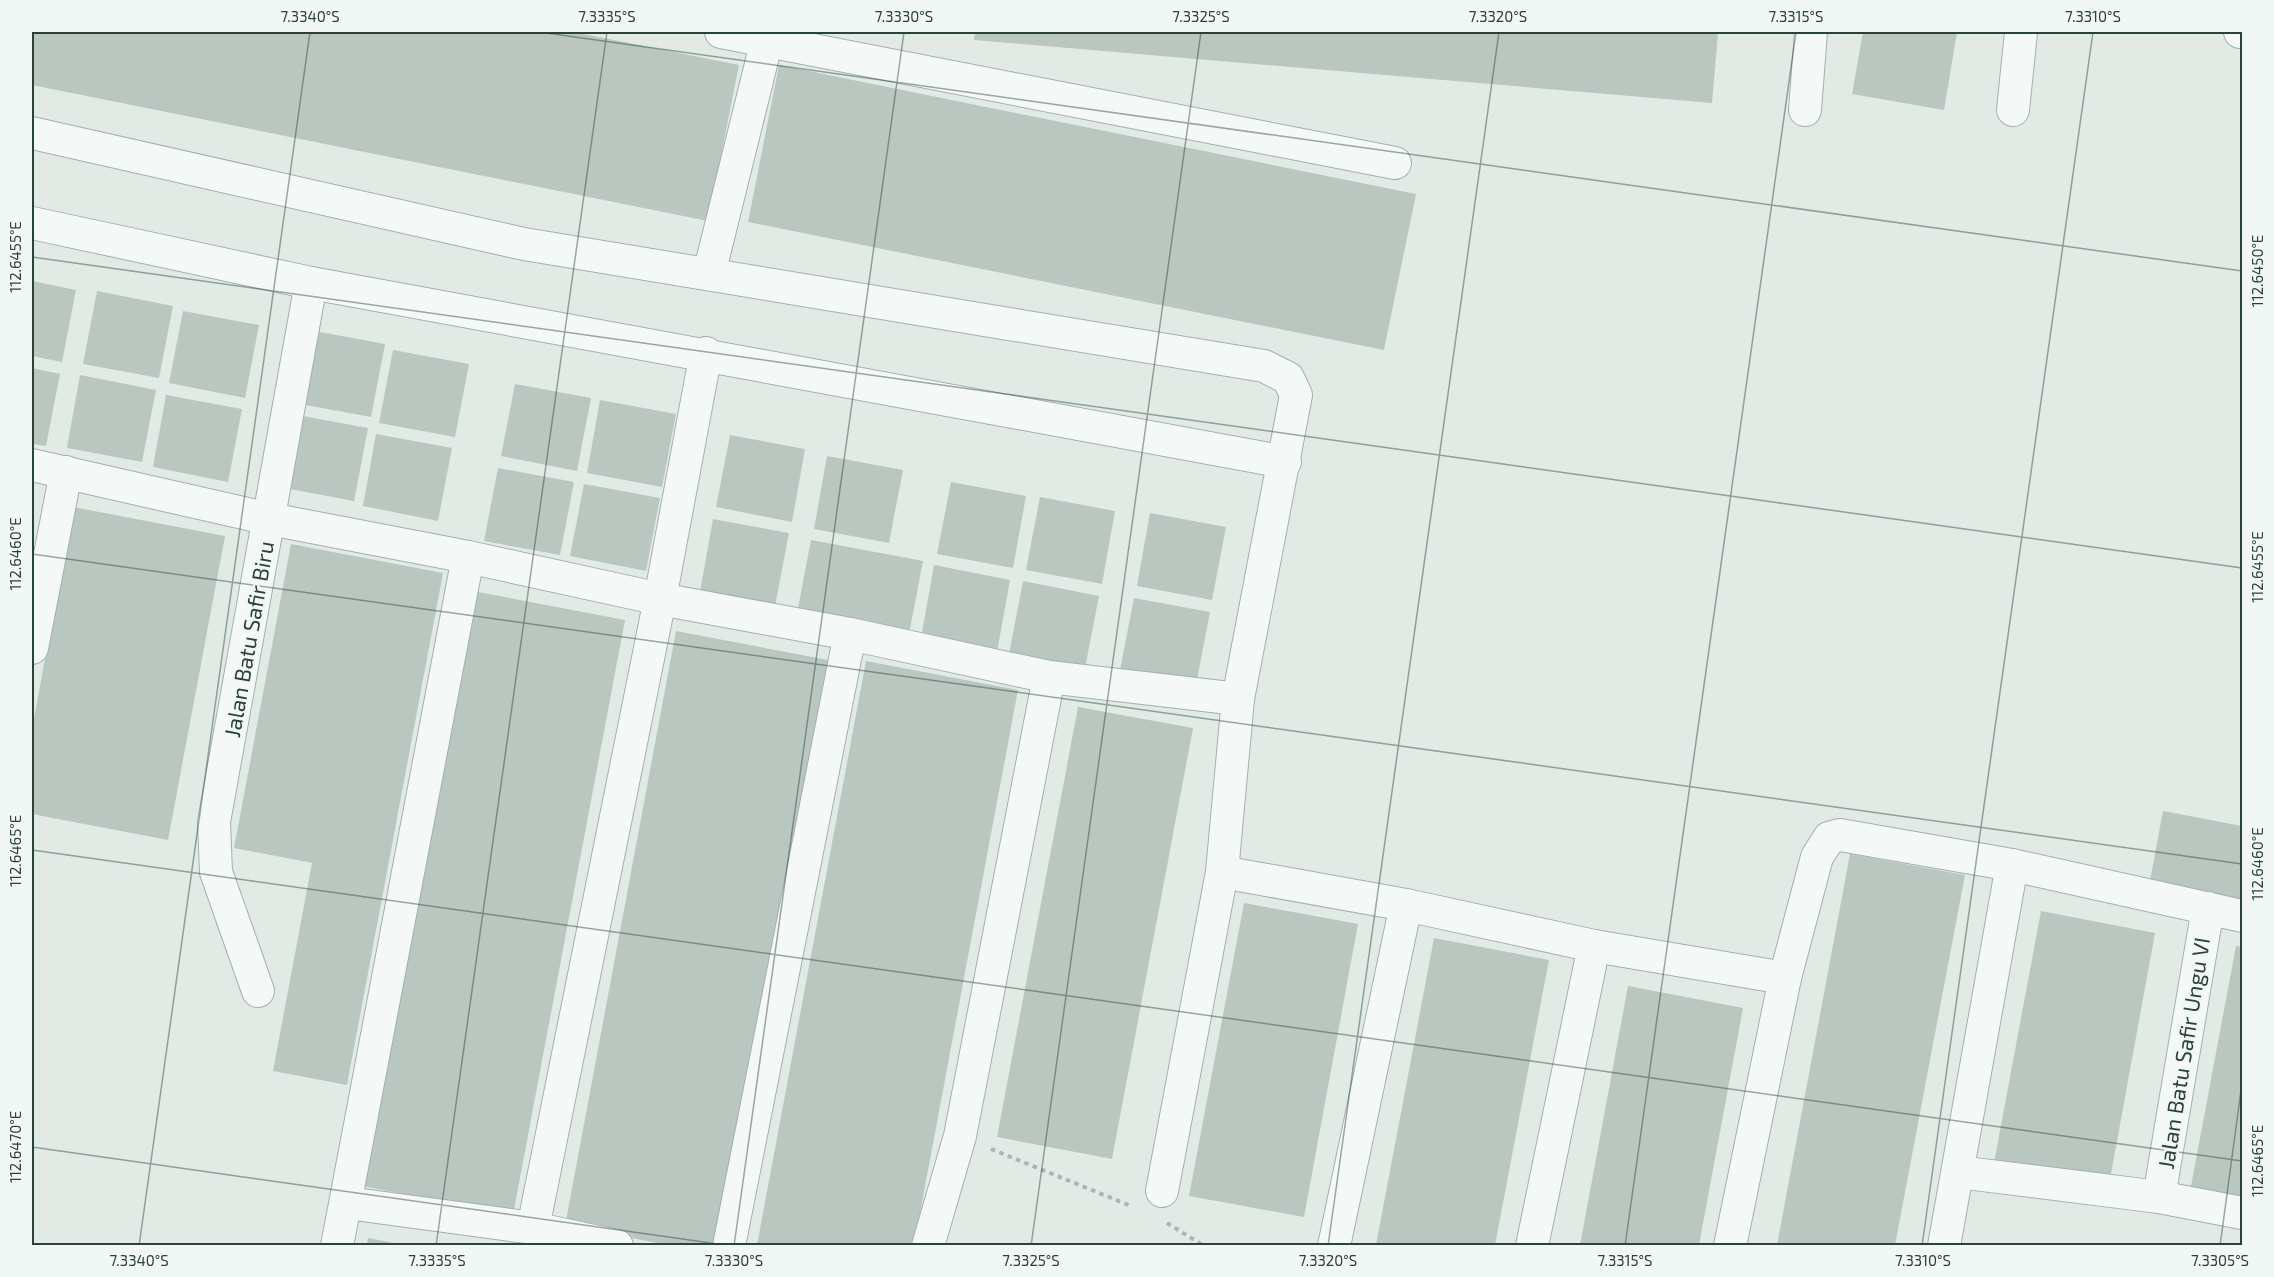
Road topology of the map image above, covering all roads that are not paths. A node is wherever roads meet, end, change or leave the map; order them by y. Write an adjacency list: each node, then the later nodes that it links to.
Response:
1 (721, 32): 4 (street)
2 (1810, 32): 5 (street)
3 (2021, 32): 6 (street)
4 (768, 36): 8 (street); 10 (street)
5 (1805, 110)
6 (2013, 110)
7 (32, 134): 10 (street)
8 (1395, 163)
9 (32, 223): 11 (street)
10 (709, 274): 13 (street)
11 (311, 283): 12 (street); 16 (street, Jalan Batu Safir Biru)
12 (706, 354): 13 (street); 18 (street)
13 (1285, 462): 22 (street)
14 (32, 465): 15 (street)
15 (66, 472): 16 (street); 20 (street)
16 (270, 519): 17 (street); 30 (street, Jalan Batu Safir Biru)
17 (468, 557): 18 (street); 34 (street)
18 (660, 599): 19 (street); 36 (street)
19 (850, 634): 21 (street); 39 (street)
20 (32, 648)
21 (1049, 677): 22 (street); 40 (street)
22 (1238, 699): 24 (street)
23 (2012, 865): 26 (street); 29 (street); 31 (street)
24 (1222, 872): 25 (street); 32 (street)
25 (1406, 905): 28 (street); 41 (street)
26 (2208, 908): 27 (street); 33 (street, Jalan Batu Safir Ungu VI)
27 (2242, 916)
28 (1594, 946): 29 (street); 42 (street)
29 (1785, 978): 43 (street)
30 (258, 991)
31 (1958, 1172): 33 (street); 44 (street)
32 (1161, 1191)
33 (2159, 1197): 35 (street)
34 (347, 1203): 36 (street); 37 (street)
35 (2242, 1214)
36 (533, 1228): 38 (street)
37 (338, 1245)
38 (617, 1245)
39 (729, 1245)
40 (928, 1245)
41 (1334, 1245)
42 (1532, 1245)
43 (1730, 1245)
44 (1944, 1245)

